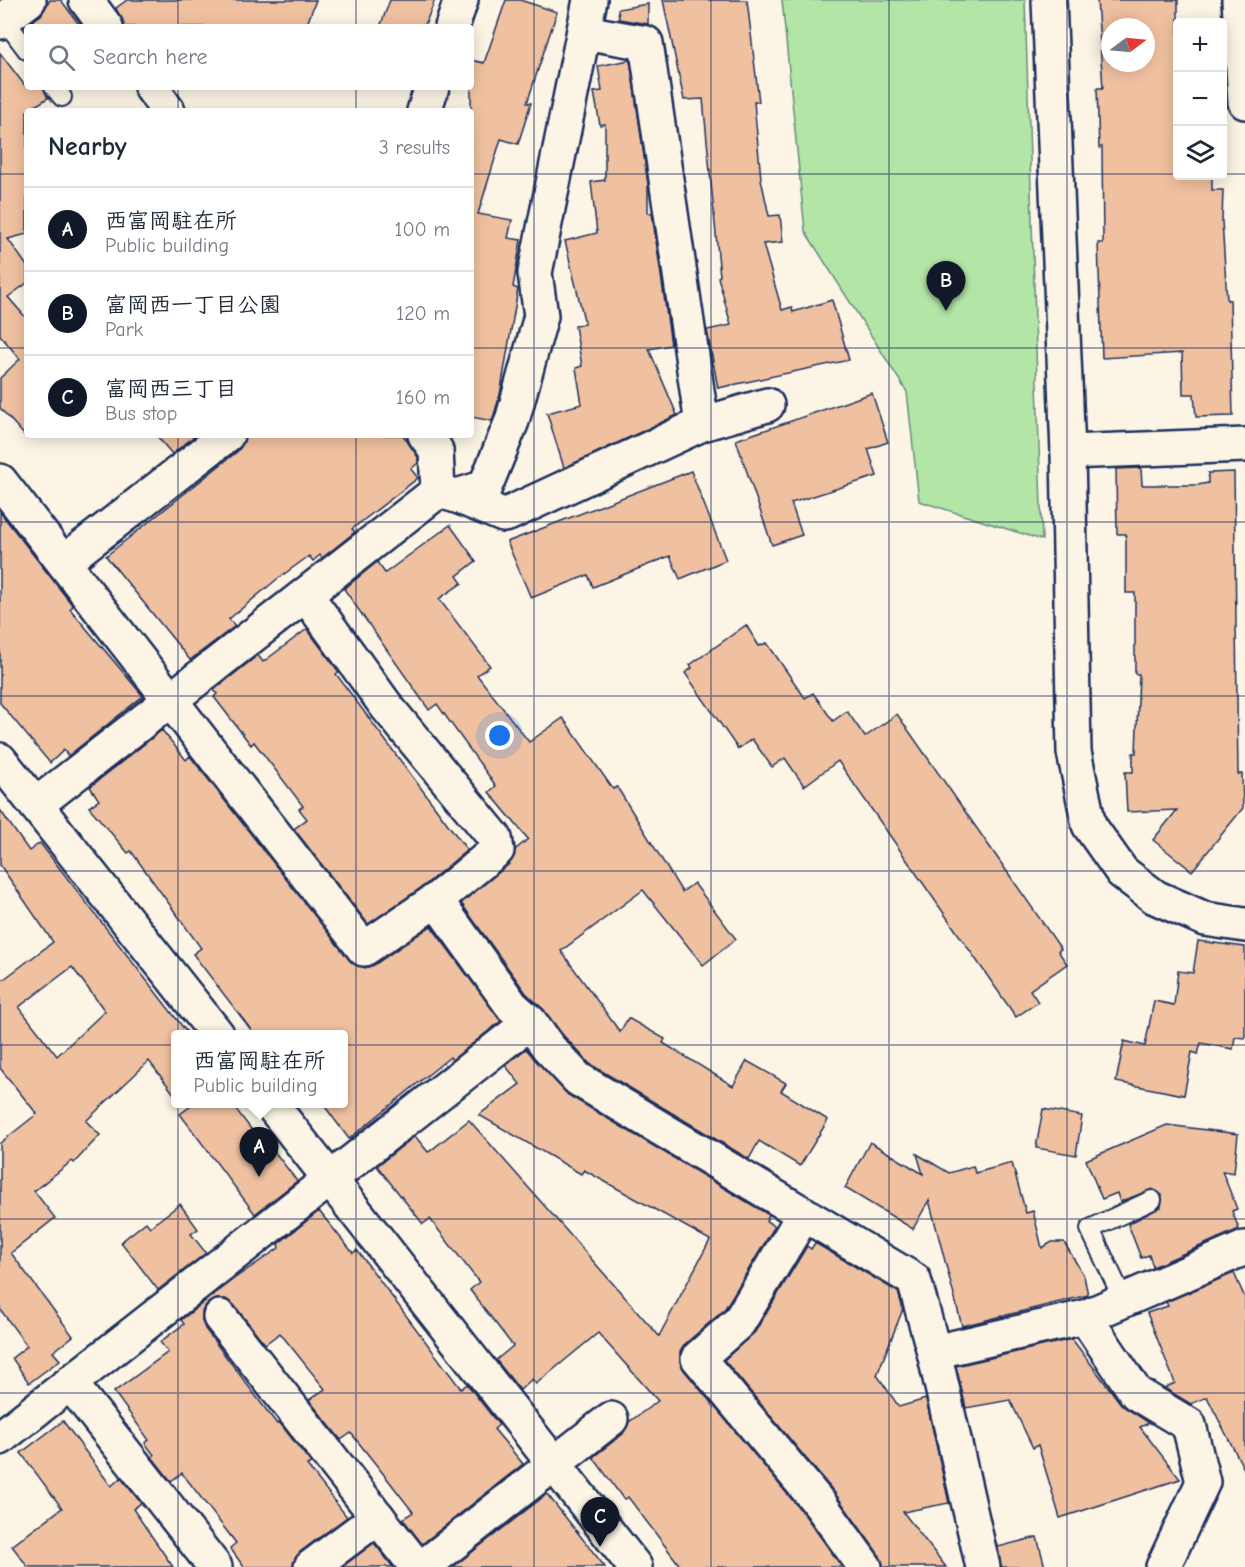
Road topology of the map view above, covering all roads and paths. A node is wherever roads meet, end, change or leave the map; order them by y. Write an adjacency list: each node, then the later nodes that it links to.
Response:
1 (86, 0): 7 (street)
2 (460, 0): 8 (street)
3 (590, 0): 9 (street)
4 (1049, 0): 21 (street)
5 (1239, 0): 13 (street)
6 (11, 14): 10 (lane)
7 (104, 24)
8 (453, 24)
9 (584, 32): 17 (street); 23 (street)
10 (24, 43)
11 (153, 90): 14 (street)
12 (431, 90): 15 (street)
13 (1245, 102)
14 (166, 108)
15 (425, 108)
16 (767, 405): 17 (street)
17 (702, 424): 23 (street)
18 (223, 438): 24 (street)
19 (426, 438): 23 (street)
20 (1245, 445): 21 (street)
21 (1068, 452): 30 (street)
22 (0, 481): 24 (street)
23 (448, 493): 25 (street)
24 (65, 561): 26 (street)
25 (306, 595): 26 (street); 29 (street)
26 (172, 699): 28 (street); 29 (street)
27 (0, 760): 28 (street)
28 (37, 804): 32 (street)
29 (436, 900): 31 (street)
30 (1245, 926)
31 (530, 1022): 34 (street); 36 (street)
32 (213, 1030)
33 (274, 1108): 34 (street)
34 (330, 1179): 42 (street); 45 (street)
35 (1152, 1200): 38 (lane)
36 (804, 1214): 41 (street); 52 (street)
37 (1245, 1248): 38 (street)
38 (1123, 1299): 40 (street)
39 (220, 1317): 46 (street)
40 (1085, 1317): 41 (street); 54 (street)
41 (934, 1352): 53 (street)
42 (70, 1383): 44 (street); 47 (street)
43 (611, 1419): 45 (street)
44 (0, 1437)
45 (554, 1465): 50 (street); 51 (street)
46 (378, 1517): 48 (street); 49 (street)
47 (215, 1567)
48 (311, 1567)
49 (417, 1567)
50 (423, 1567)
51 (635, 1567)
52 (865, 1567)
53 (983, 1567)
54 (1163, 1567)

